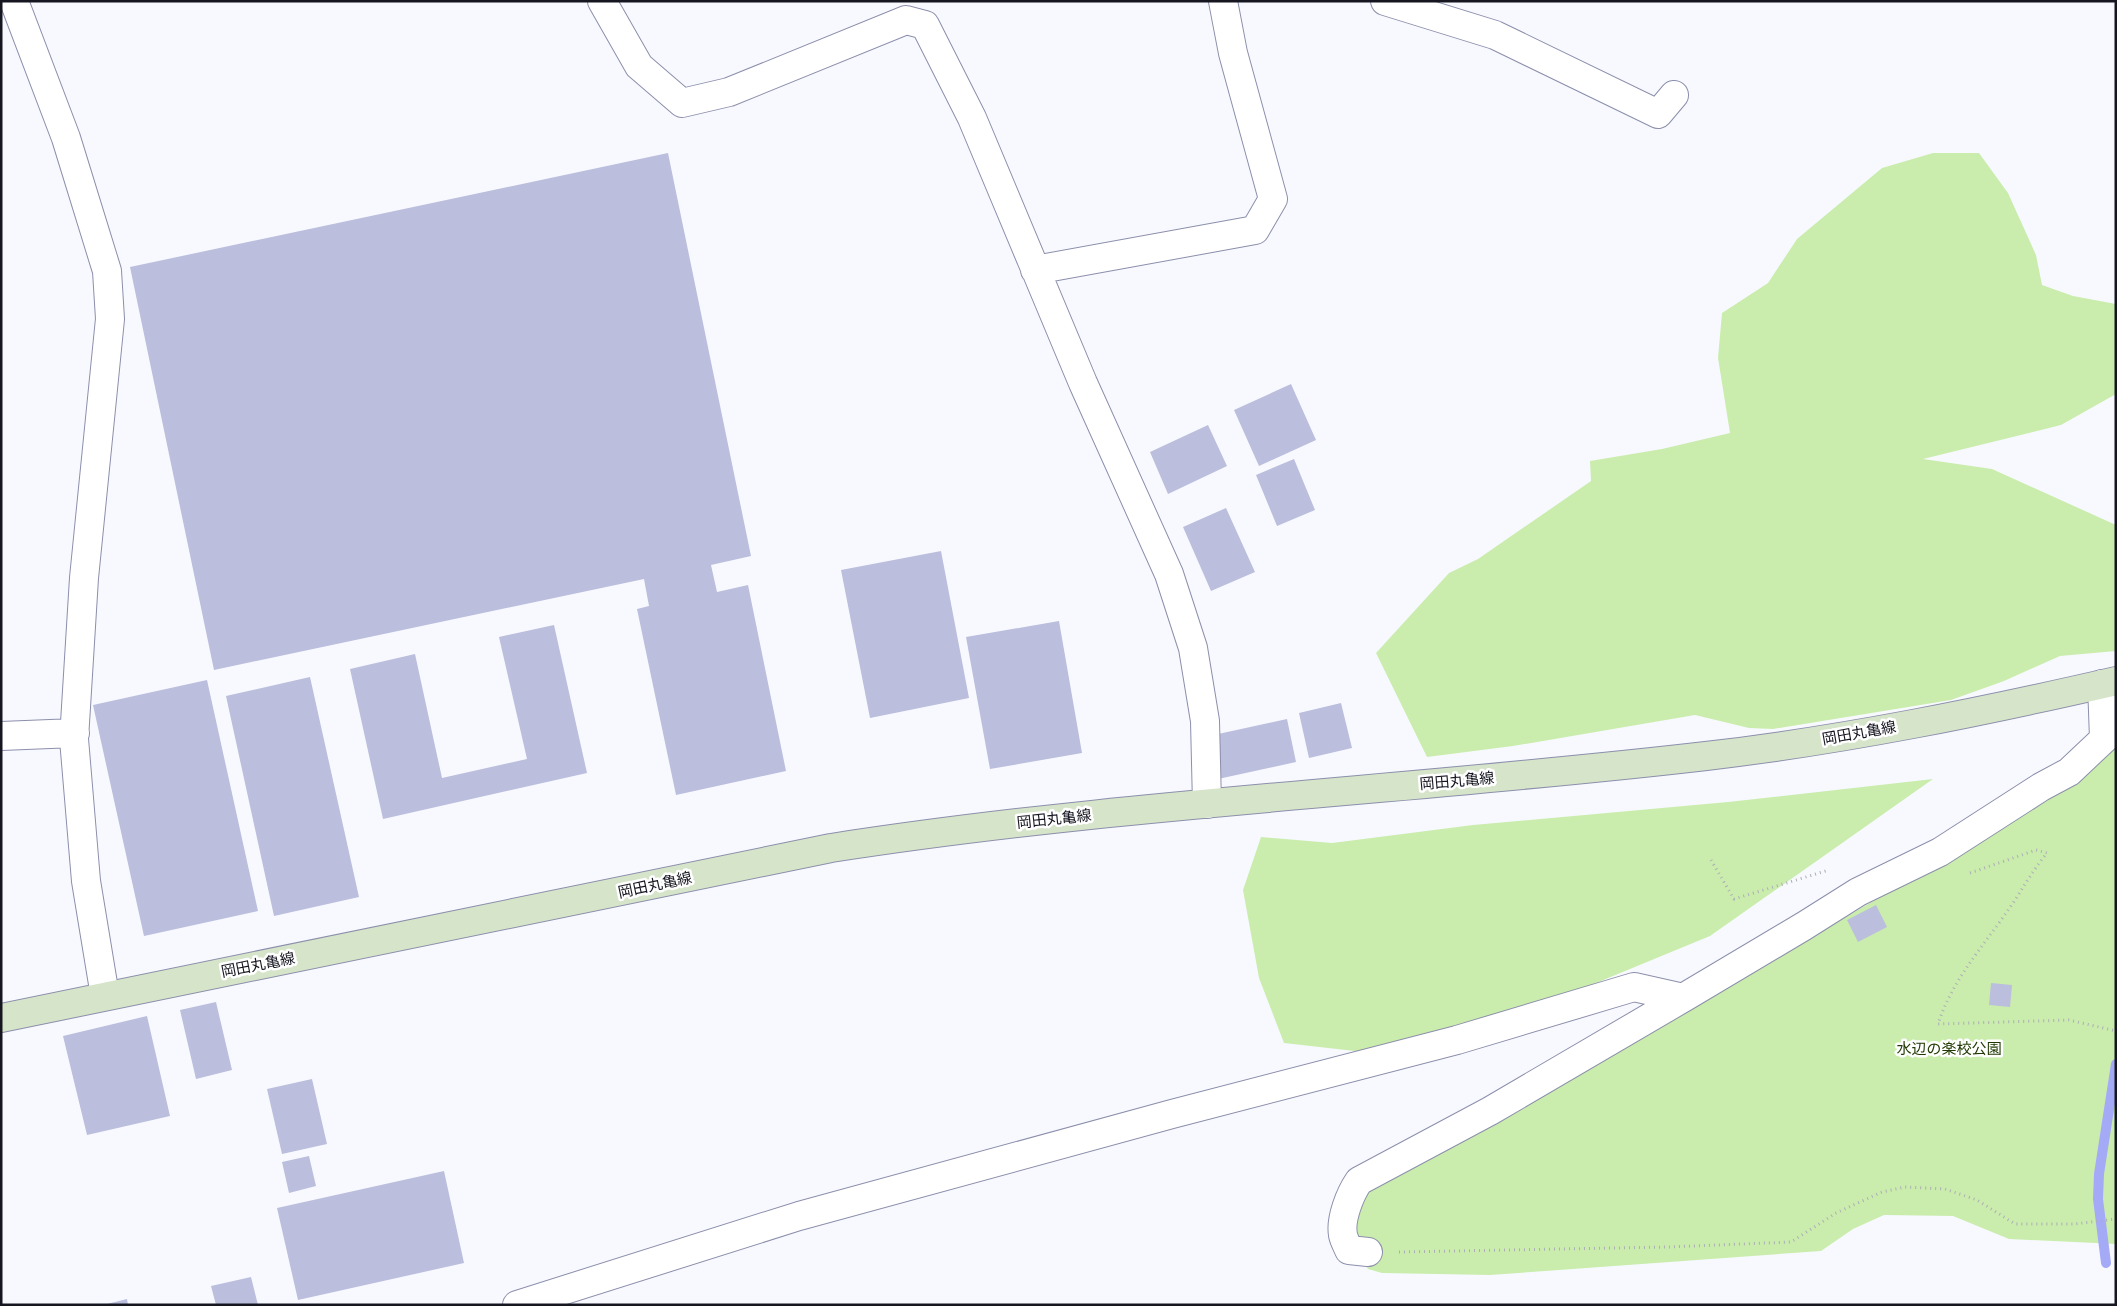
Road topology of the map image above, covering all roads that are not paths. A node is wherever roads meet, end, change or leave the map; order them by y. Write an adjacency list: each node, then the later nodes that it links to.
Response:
1 (14, 1): 8 (street)
2 (602, 1): 6 (street)
3 (1223, 1): 6 (street)
4 (1385, 1): 5 (street)
5 (1674, 95)
6 (1035, 270): 10 (street)
7 (2109, 682): 10 (main road, 岡田丸亀線); 12 (street)
8 (75, 732): 9 (street); 11 (street)
9 (1, 736)
10 (1207, 804): 11 (main road, 岡田丸亀線)
11 (105, 996): 13 (main road, 岡田丸亀線)
12 (1683, 998): 14 (street); 15 (street)
13 (1, 1018)
14 (1368, 1252)
15 (517, 1305)

